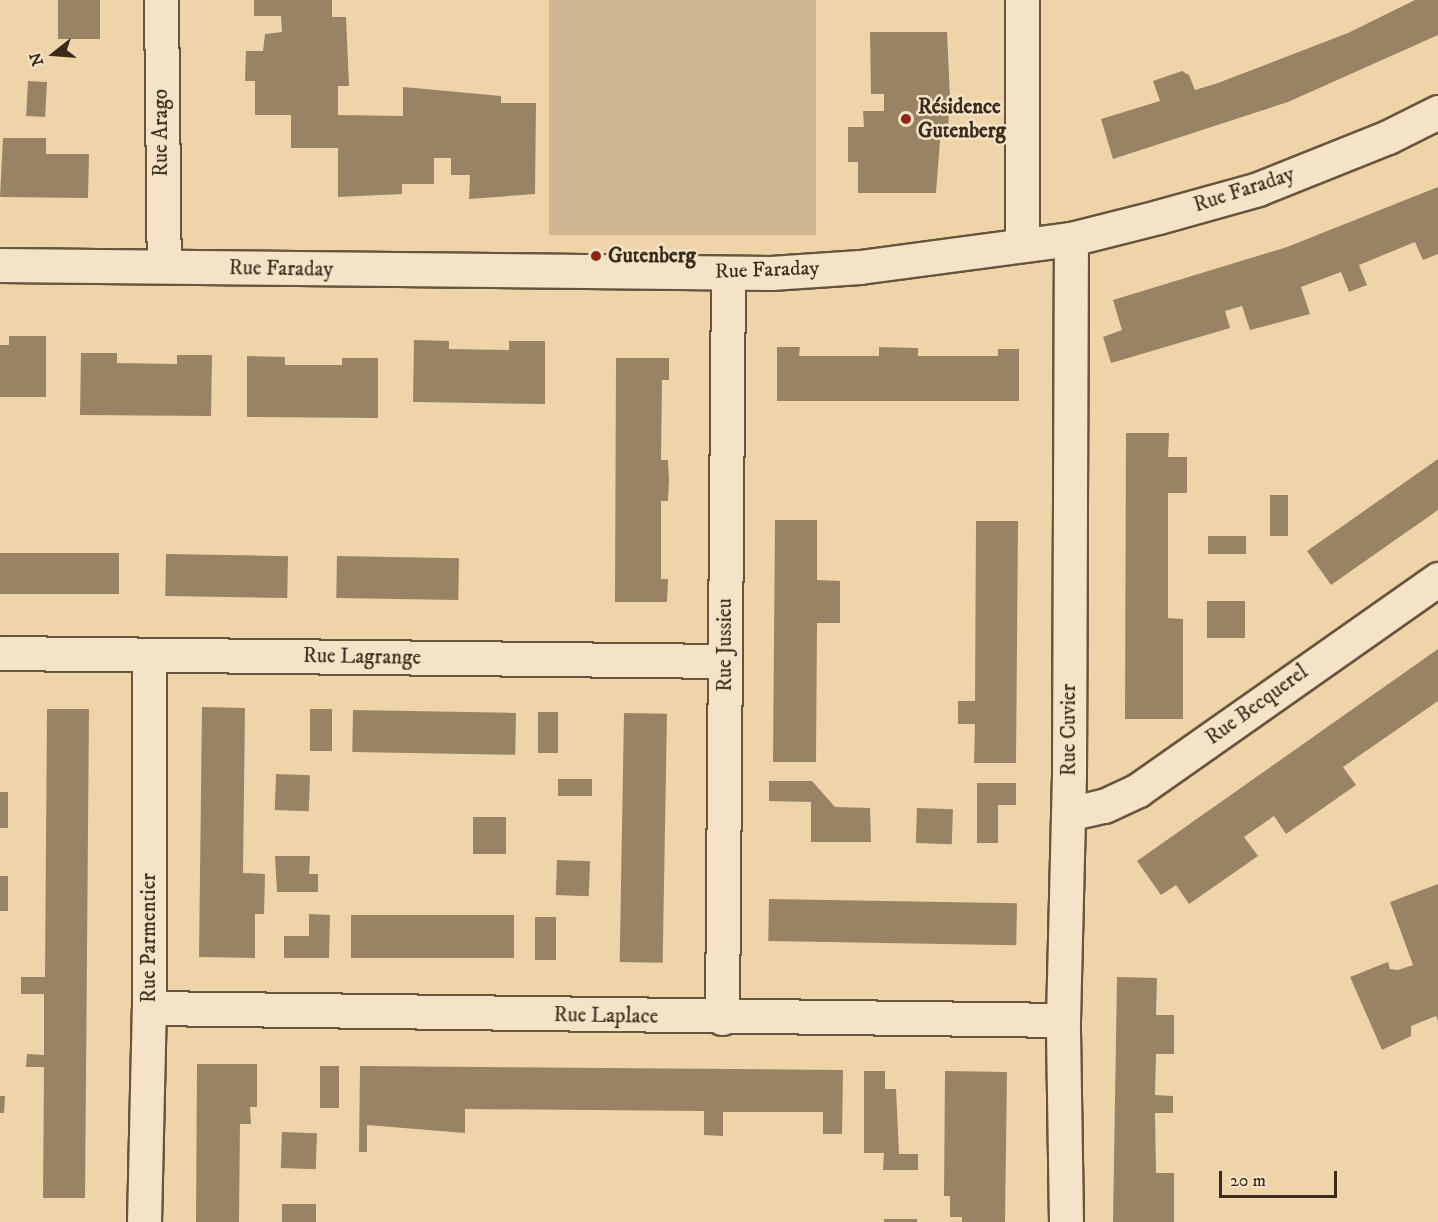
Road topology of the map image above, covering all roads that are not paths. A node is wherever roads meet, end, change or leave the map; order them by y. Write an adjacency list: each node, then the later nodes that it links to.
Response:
1 (161, 0): 7 (street, Rue Arago)
2 (1022, 0): 5 (street)
3 (1438, 112): 4 (street, Rue Faraday)
4 (1071, 238): 5 (street, Rue Faraday); 13 (street, Rue Cuvier)
5 (1022, 245): 8 (street, Rue Faraday)
6 (0, 265): 7 (street, Rue Faraday)
7 (164, 266): 8 (street, Rue Faraday)
8 (728, 273): 12 (street, Rue Jussieu)
9 (1438, 579): 13 (street, Rue Becquerel)
10 (0, 653): 11 (street, Rue Lagrange)
11 (148, 655): 12 (street, Rue Lagrange); 14 (street, Rue Parmentier)
12 (724, 661): 15 (street, Rue Jussieu)
13 (1068, 814): 16 (street, Rue Cuvier)
14 (149, 1008): 15 (street, Rue Laplace); 17 (street, Rue Parmentier)
15 (723, 1018): 16 (street, Rue Laplace)
16 (1063, 1020): 18 (street, Rue Cuvier)
17 (144, 1222)
18 (1066, 1222)

